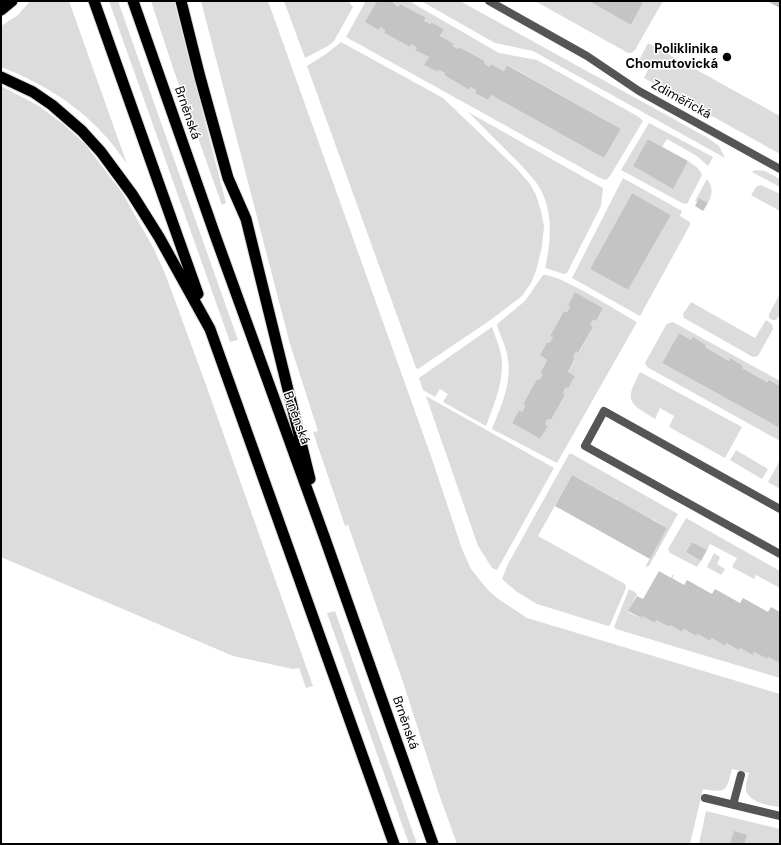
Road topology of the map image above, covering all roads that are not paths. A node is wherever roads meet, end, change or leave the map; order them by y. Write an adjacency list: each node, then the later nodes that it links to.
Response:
1 (12, 1): 6 (highway)
2 (94, 1): 9 (highway)
3 (133, 1): 11 (highway, Brněnská)
4 (181, 1): 11 (highway)
5 (489, 1): 8 (street, Zdiměřická)
6 (1, 10)
7 (1, 77): 9 (highway)
8 (780, 169)
9 (210, 329): 17 (highway)
10 (780, 509): 12 (street)
11 (324, 536): 18 (highway, Brněnská)
12 (780, 554)
13 (740, 775): 15 (street)
14 (705, 798): 15 (street)
15 (733, 805): 16 (street)
16 (780, 816)
17 (394, 844)
18 (433, 844)

